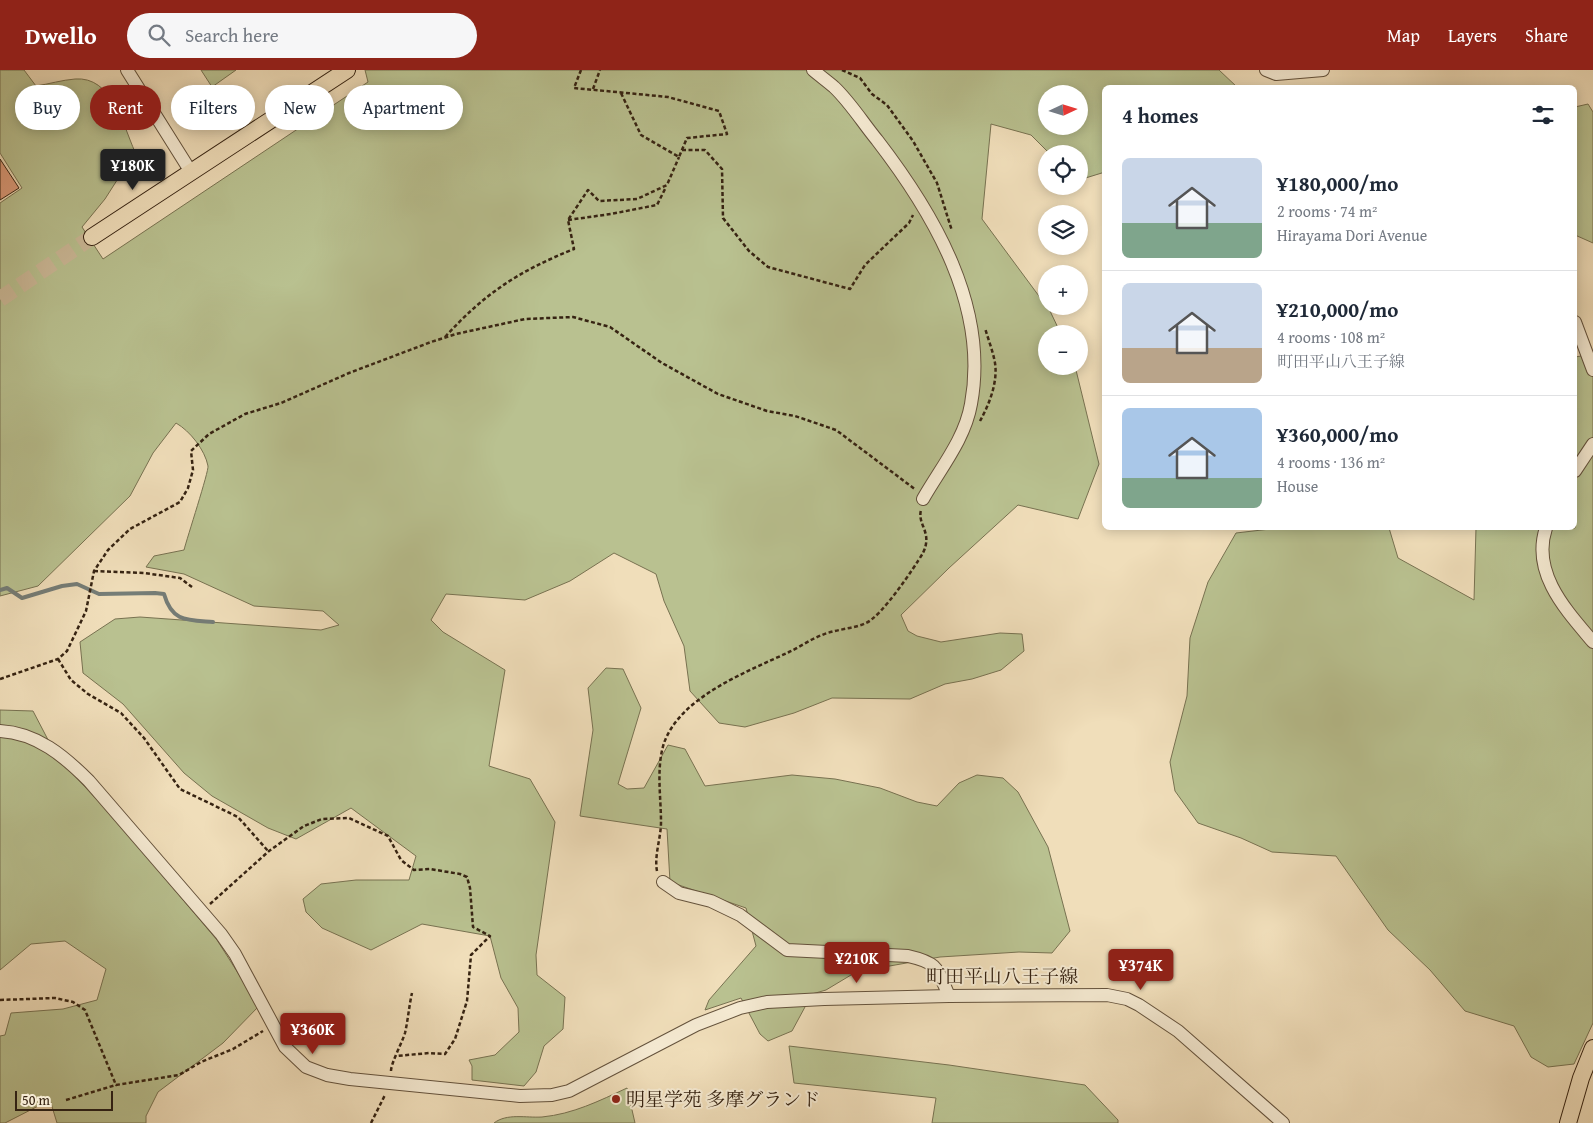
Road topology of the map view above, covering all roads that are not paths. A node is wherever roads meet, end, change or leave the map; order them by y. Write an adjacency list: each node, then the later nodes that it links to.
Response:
1 (127, 70): 6 (street)
2 (347, 70): 6 (main road)
3 (813, 70): 12 (street)
4 (1266, 70): 5 (street)
5 (1324, 70)
6 (191, 172): 7 (main road)
7 (92, 237)
8 (1577, 327): 9 (street)
9 (1593, 370)
10 (1593, 444): 11 (street)
11 (1577, 468)
12 (924, 499)
13 (1545, 530): 14 (street)
14 (1593, 642)
15 (0, 731): 17 (street, 町田平山八王子線)
16 (663, 882): 17 (street)
17 (949, 996): 19 (street, 町田平山八王子線)
18 (1593, 1048): 20 (main road)
19 (1283, 1123)
20 (1568, 1123)

